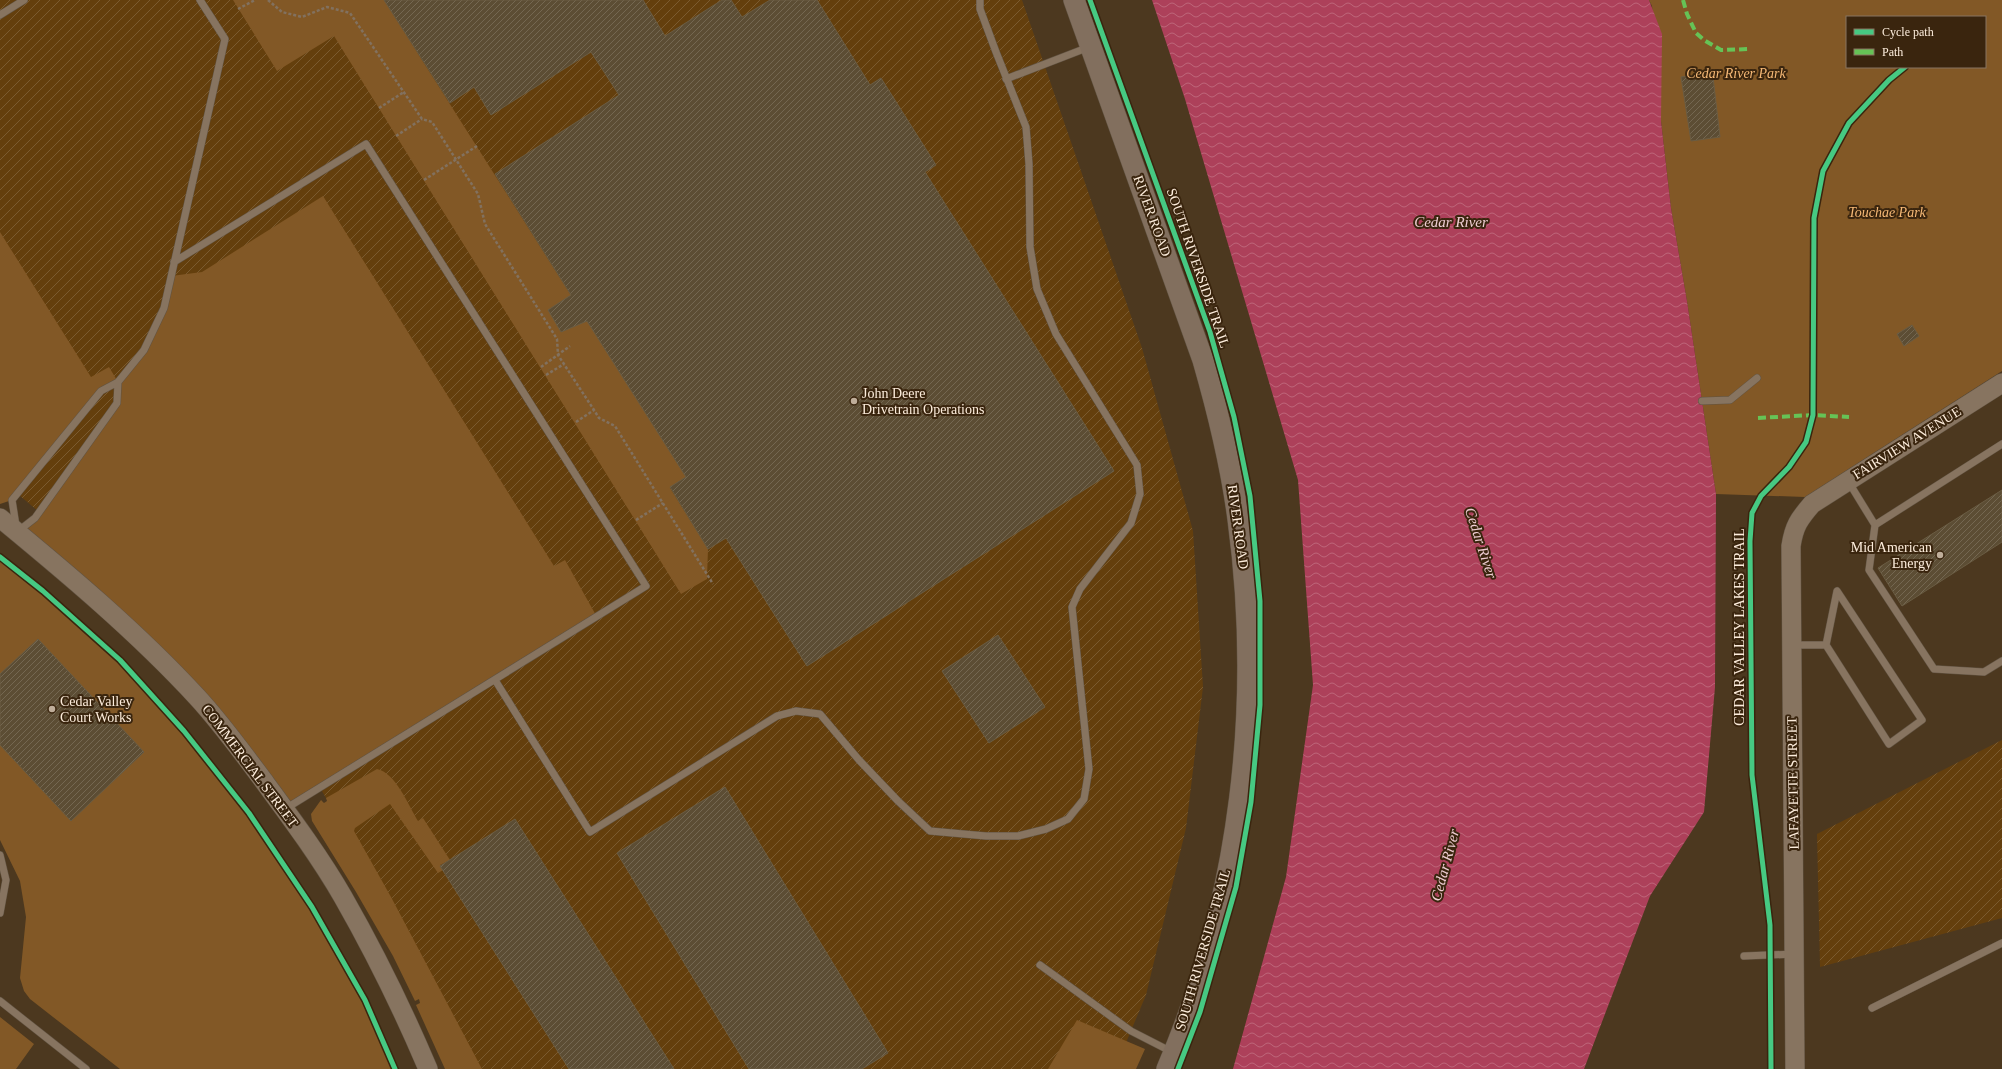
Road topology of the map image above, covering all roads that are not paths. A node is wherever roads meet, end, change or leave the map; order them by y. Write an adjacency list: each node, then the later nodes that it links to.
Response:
1 (24, 0): 5 (lane)
2 (200, 0): 8 (lane)
3 (980, 0): 7 (lane)
4 (1074, 0): 6 (main road, RIVER ROAD)
5 (0, 15)
6 (1091, 46): 7 (lane); 32 (main road, RIVER ROAD)
7 (1006, 79): 22 (lane)
8 (174, 262): 10 (lane); 22 (lane)
9 (1757, 378): 12 (lane)
10 (118, 382): 18 (lane); 18 (lane)
11 (2002, 383): 14 (street, FAIRVIEW AVENUE)
12 (1702, 401)
13 (2002, 444): 17 (lane)
14 (1848, 481): 15 (street, FAIRVIEW AVENUE); 17 (lane)
15 (1812, 504): 19 (street, LAFAYETTE STREET)
16 (0, 518): 18 (street, COMMERCIAL STREET)
17 (1876, 525): 21 (lane)
18 (17, 532): 23 (street, COMMERCIAL STREET)
19 (1792, 645): 20 (lane); 27 (street, LAFAYETTE STREET)
20 (1826, 645): 20 (lane)
21 (2002, 661)
22 (495, 680): 23 (lane)
23 (285, 810): 34 (street, COMMERCIAL STREET)
24 (0, 854): 25 (lane)
25 (0, 913)
26 (2002, 943): 31 (lane)
27 (1795, 954): 28 (lane); 35 (street, LAFAYETTE STREET)
28 (1744, 956)
29 (1040, 965): 32 (lane)
30 (0, 1001): 33 (lane)
31 (1872, 1008)
32 (1171, 1061)
33 (86, 1069)
34 (428, 1069)
35 (1795, 1069)

